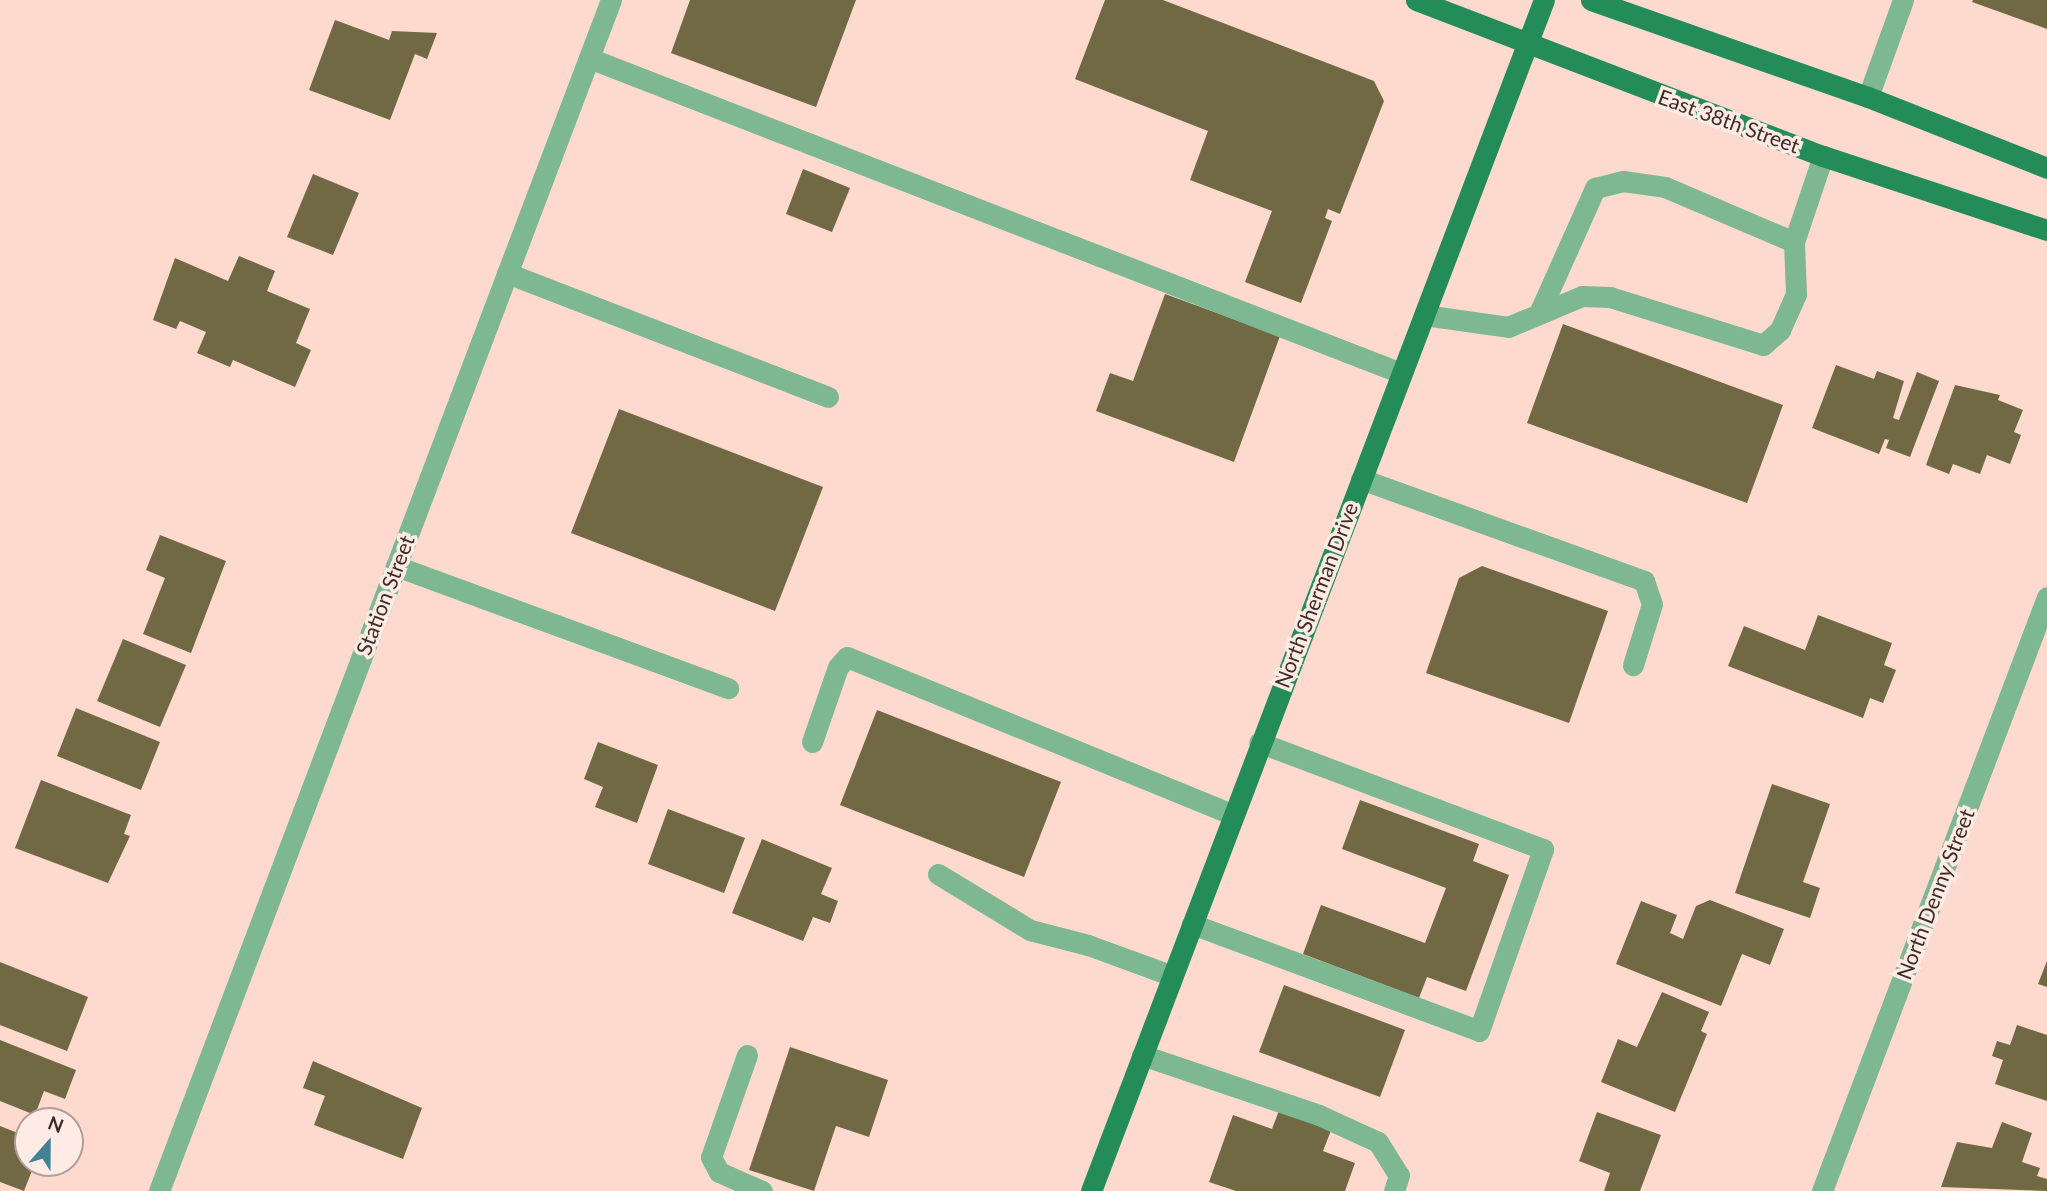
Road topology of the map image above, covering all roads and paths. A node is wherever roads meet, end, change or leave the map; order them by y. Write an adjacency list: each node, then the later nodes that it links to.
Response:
1 (611, 0): 7 (street, Station Street)
2 (1416, 0): 6 (main road, East 38th Street)
3 (1544, 0): 6 (main road, North Sherman Drive)
4 (1591, 0): 8 (main road)
5 (1903, 0): 8 (street)
6 (1527, 45): 9 (main road, East 38th Street); 15 (main road, North Sherman Drive)
7 (589, 58): 13 (street, Station Street); 16 (street)
8 (1868, 97): 10 (main road)
9 (1823, 156): 11 (main road, East 38th Street); 12 (street)
10 (2047, 168)
11 (2047, 230)
12 (1794, 242): 14 (street); 14 (street)
13 (507, 273): 17 (street); 19 (street, Station Street)
14 (1540, 311): 15 (street)
15 (1424, 314): 16 (main road, North Sherman Drive)
16 (1401, 373): 18 (main road, North Sherman Drive)
17 (828, 397)
18 (1361, 479): 21 (street); 24 (main road, North Sherman Drive)
19 (396, 566): 22 (street); 31 (street, Station Street)
20 (2047, 597): 35 (street, North Denny Street)
21 (1633, 665)
22 (728, 688)
23 (812, 742): 25 (street)
24 (1259, 742): 25 (main road, North Sherman Drive); 27 (street)
25 (1232, 814): 27 (main road, North Sherman Drive)
26 (938, 874): 28 (street)
27 (1192, 924): 28 (main road, North Sherman Drive)
28 (1172, 976): 30 (main road, North Sherman Drive)
29 (747, 1055): 32 (street)
30 (1142, 1055): 33 (main road, North Sherman Drive); 34 (street)
31 (159, 1191)
32 (762, 1191)
33 (1091, 1191)
34 (1394, 1191)
35 (1822, 1191)

